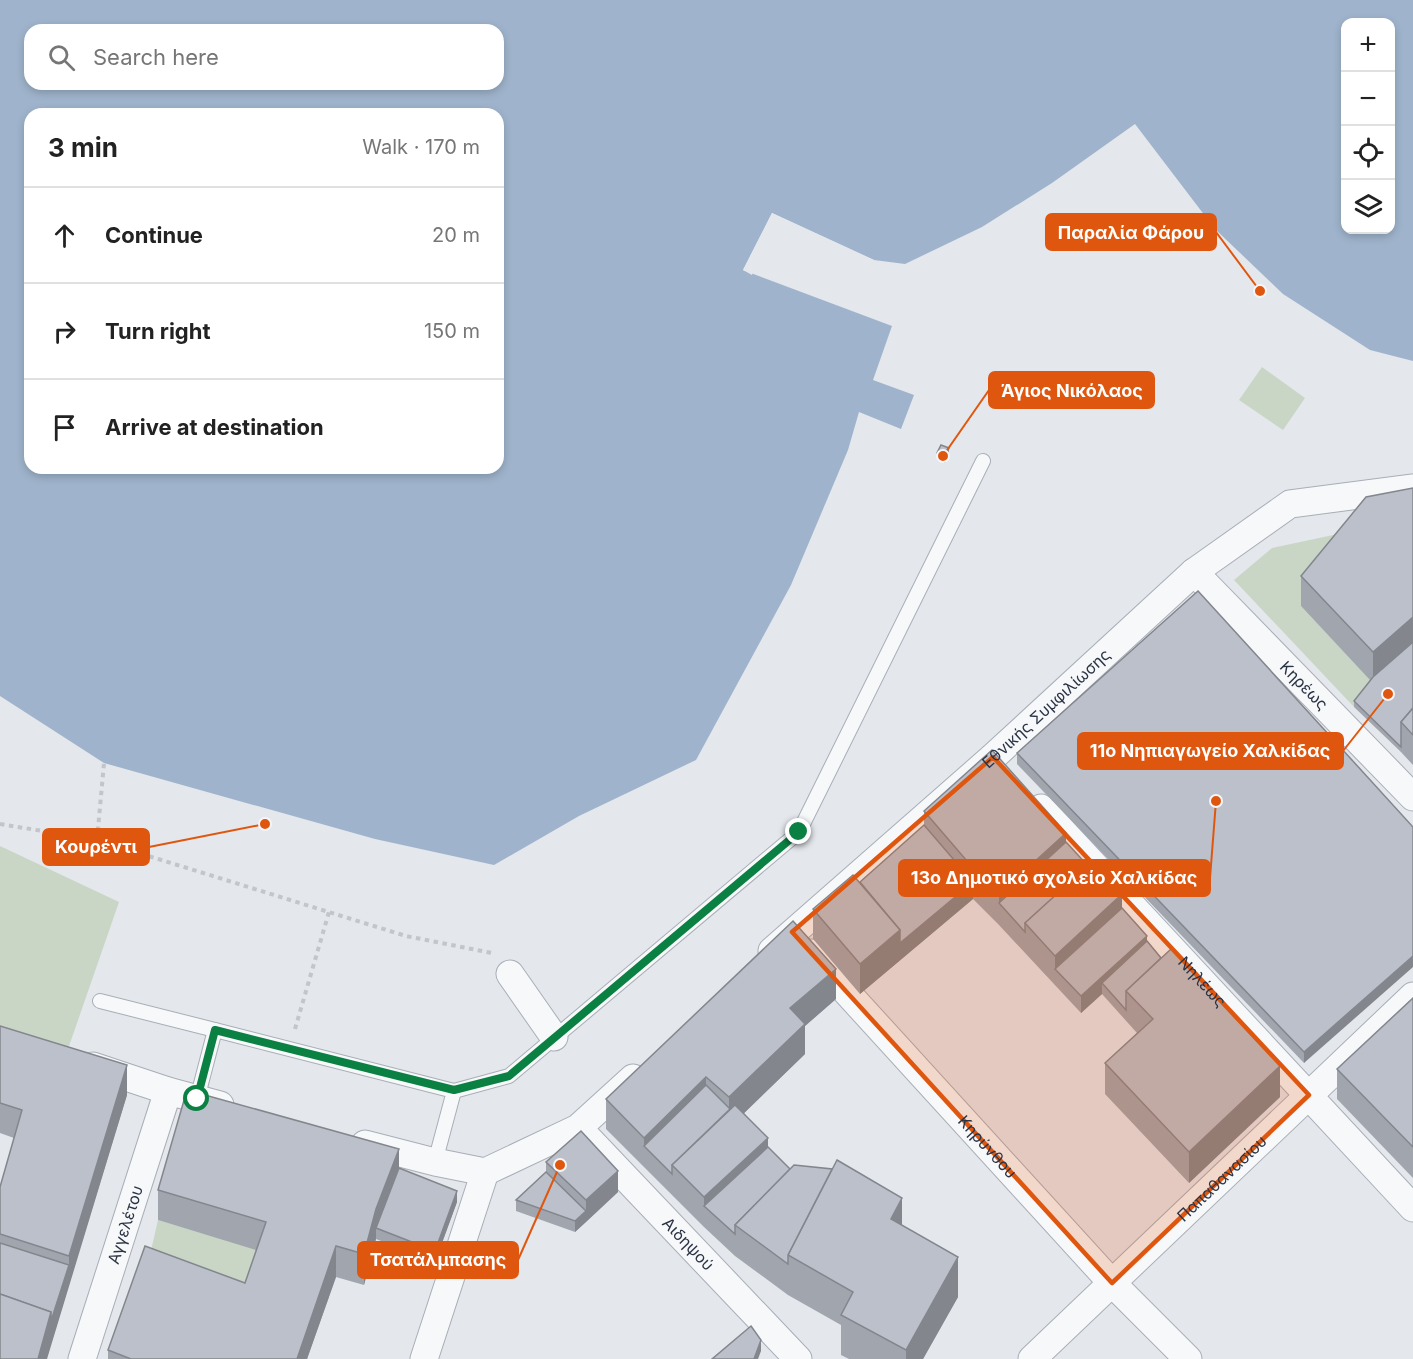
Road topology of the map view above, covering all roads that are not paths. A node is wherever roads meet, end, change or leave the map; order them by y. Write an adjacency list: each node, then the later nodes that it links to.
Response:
1 (983, 461): 12 (lane)
2 (1413, 488): 3 (street, Εθνικής Συμφιλίωσης)
3 (1194, 572): 4 (street, Εθνικής Συμφιλίωσης); 5 (street, Κηρέως)
4 (1009, 774): 6 (street, Εθνικής Συμφιλίωσης); 17 (street, Νηλέως)
5 (1413, 797)
6 (792, 933): 8 (street, Εθνικής Συμφιλίωσης); 25 (street, Κηρύνθου)
7 (503, 964): 12 (street)
8 (758, 964)
9 (1413, 996): 17 (street, Παπαθανασίου)
10 (100, 1000): 11 (lane)
11 (215, 1030): 15 (lane); 18 (lane)
12 (554, 1037): 15 (lane)
13 (67, 1058): 16 (street)
14 (655, 1058): 20 (street)
15 (454, 1090): 22 (lane)
16 (168, 1091): 18 (street); 27 (street, Αγγελέτου)
17 (1309, 1095): 24 (street, Νηλέως); 25 (street, Παπαθανασίου)
18 (197, 1099): 19 (street)
19 (243, 1111)
20 (578, 1128): 23 (street); 26 (street, Αιδηψού)
21 (344, 1138): 22 (street)
22 (435, 1162): 23 (street)
23 (485, 1172): 28 (street)
24 (1413, 1208)
25 (1112, 1283): 29 (street, Παπαθανασίου); 30 (street, Κηρύνθου)
26 (794, 1358)
27 (82, 1359)
28 (424, 1359)
29 (1032, 1359)
30 (1188, 1359)

